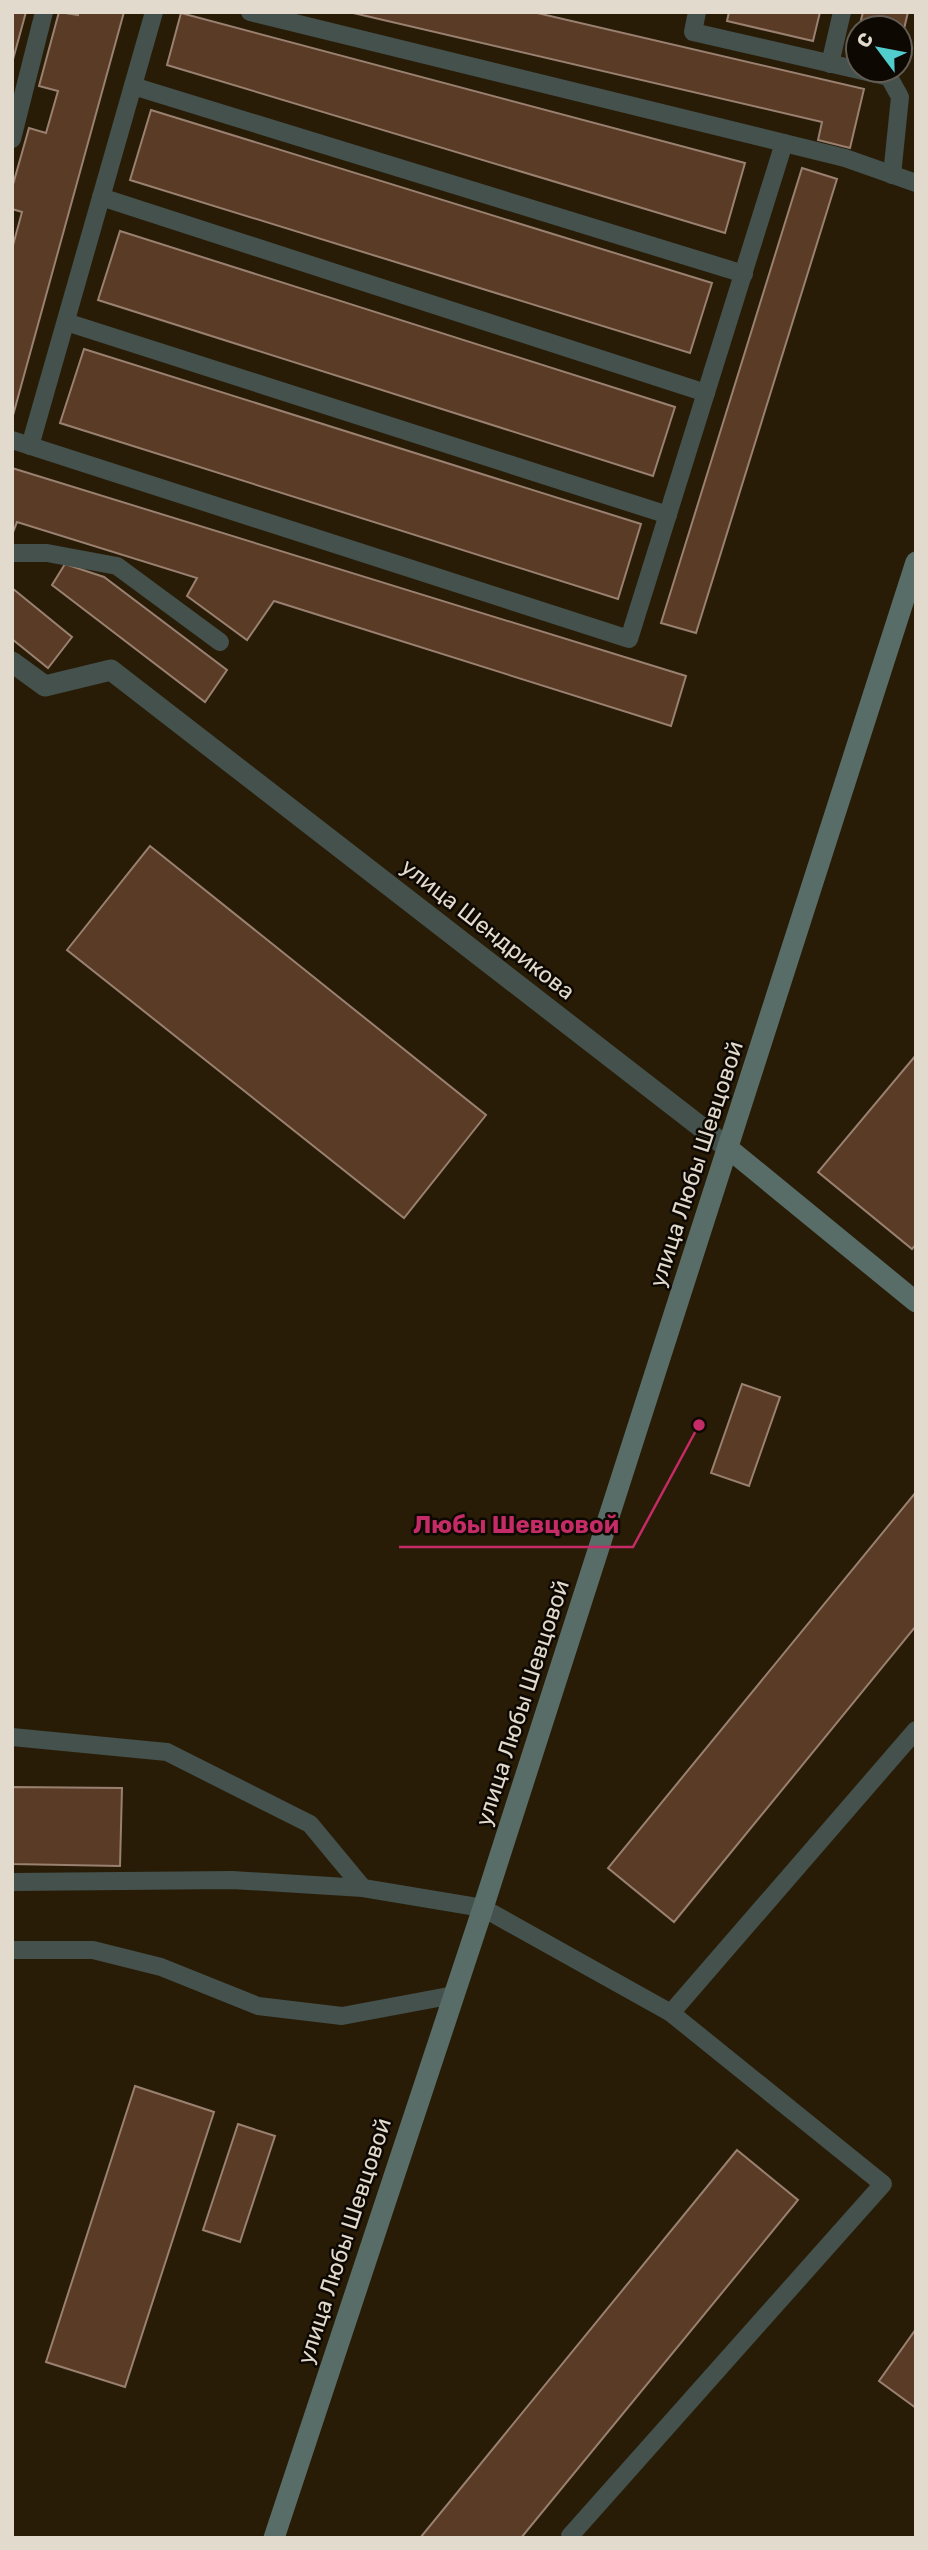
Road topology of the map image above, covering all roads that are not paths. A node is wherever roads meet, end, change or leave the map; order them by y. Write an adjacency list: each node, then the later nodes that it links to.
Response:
1 (44, 12): 8 (lane)
2 (154, 12): 7 (lane)
3 (250, 12): 9 (lane)
4 (696, 12): 6 (lane)
5 (842, 12): 6 (lane)
6 (830, 64): 10 (lane)
7 (133, 86): 12 (lane); 13 (lane)
8 (12, 139)
9 (784, 143): 10 (lane); 13 (lane)
10 (892, 175): 11 (lane)
11 (916, 183)
12 (101, 197): 14 (lane); 15 (lane)
13 (744, 274): 15 (lane)
14 (66, 322): 17 (lane); 18 (lane)
15 (706, 393): 18 (lane)
16 (12, 440): 17 (lane)
17 (30, 446): 18 (lane)
18 (668, 515)
19 (12, 552): 21 (lane)
20 (916, 562): 23 (street, улица Любы Шевцовой)
21 (220, 642)
22 (12, 662): 23 (street, улица Шендрикова)
23 (728, 1149): 24 (street, улица Шендрикова); 29 (street, улица Любы Шевцовой)
24 (916, 1302)
25 (916, 1730): 32 (lane)
26 (12, 1737): 28 (lane)
27 (12, 1882): 28 (lane)
28 (363, 1888): 29 (lane)
29 (483, 1908): 31 (street, улица Любы Шевцовой); 32 (lane)
30 (12, 1950): 31 (lane)
31 (454, 1994): 33 (street, улица Любы Шевцовой)
32 (671, 2013): 34 (lane)
33 (278, 2535)
34 (572, 2538)

